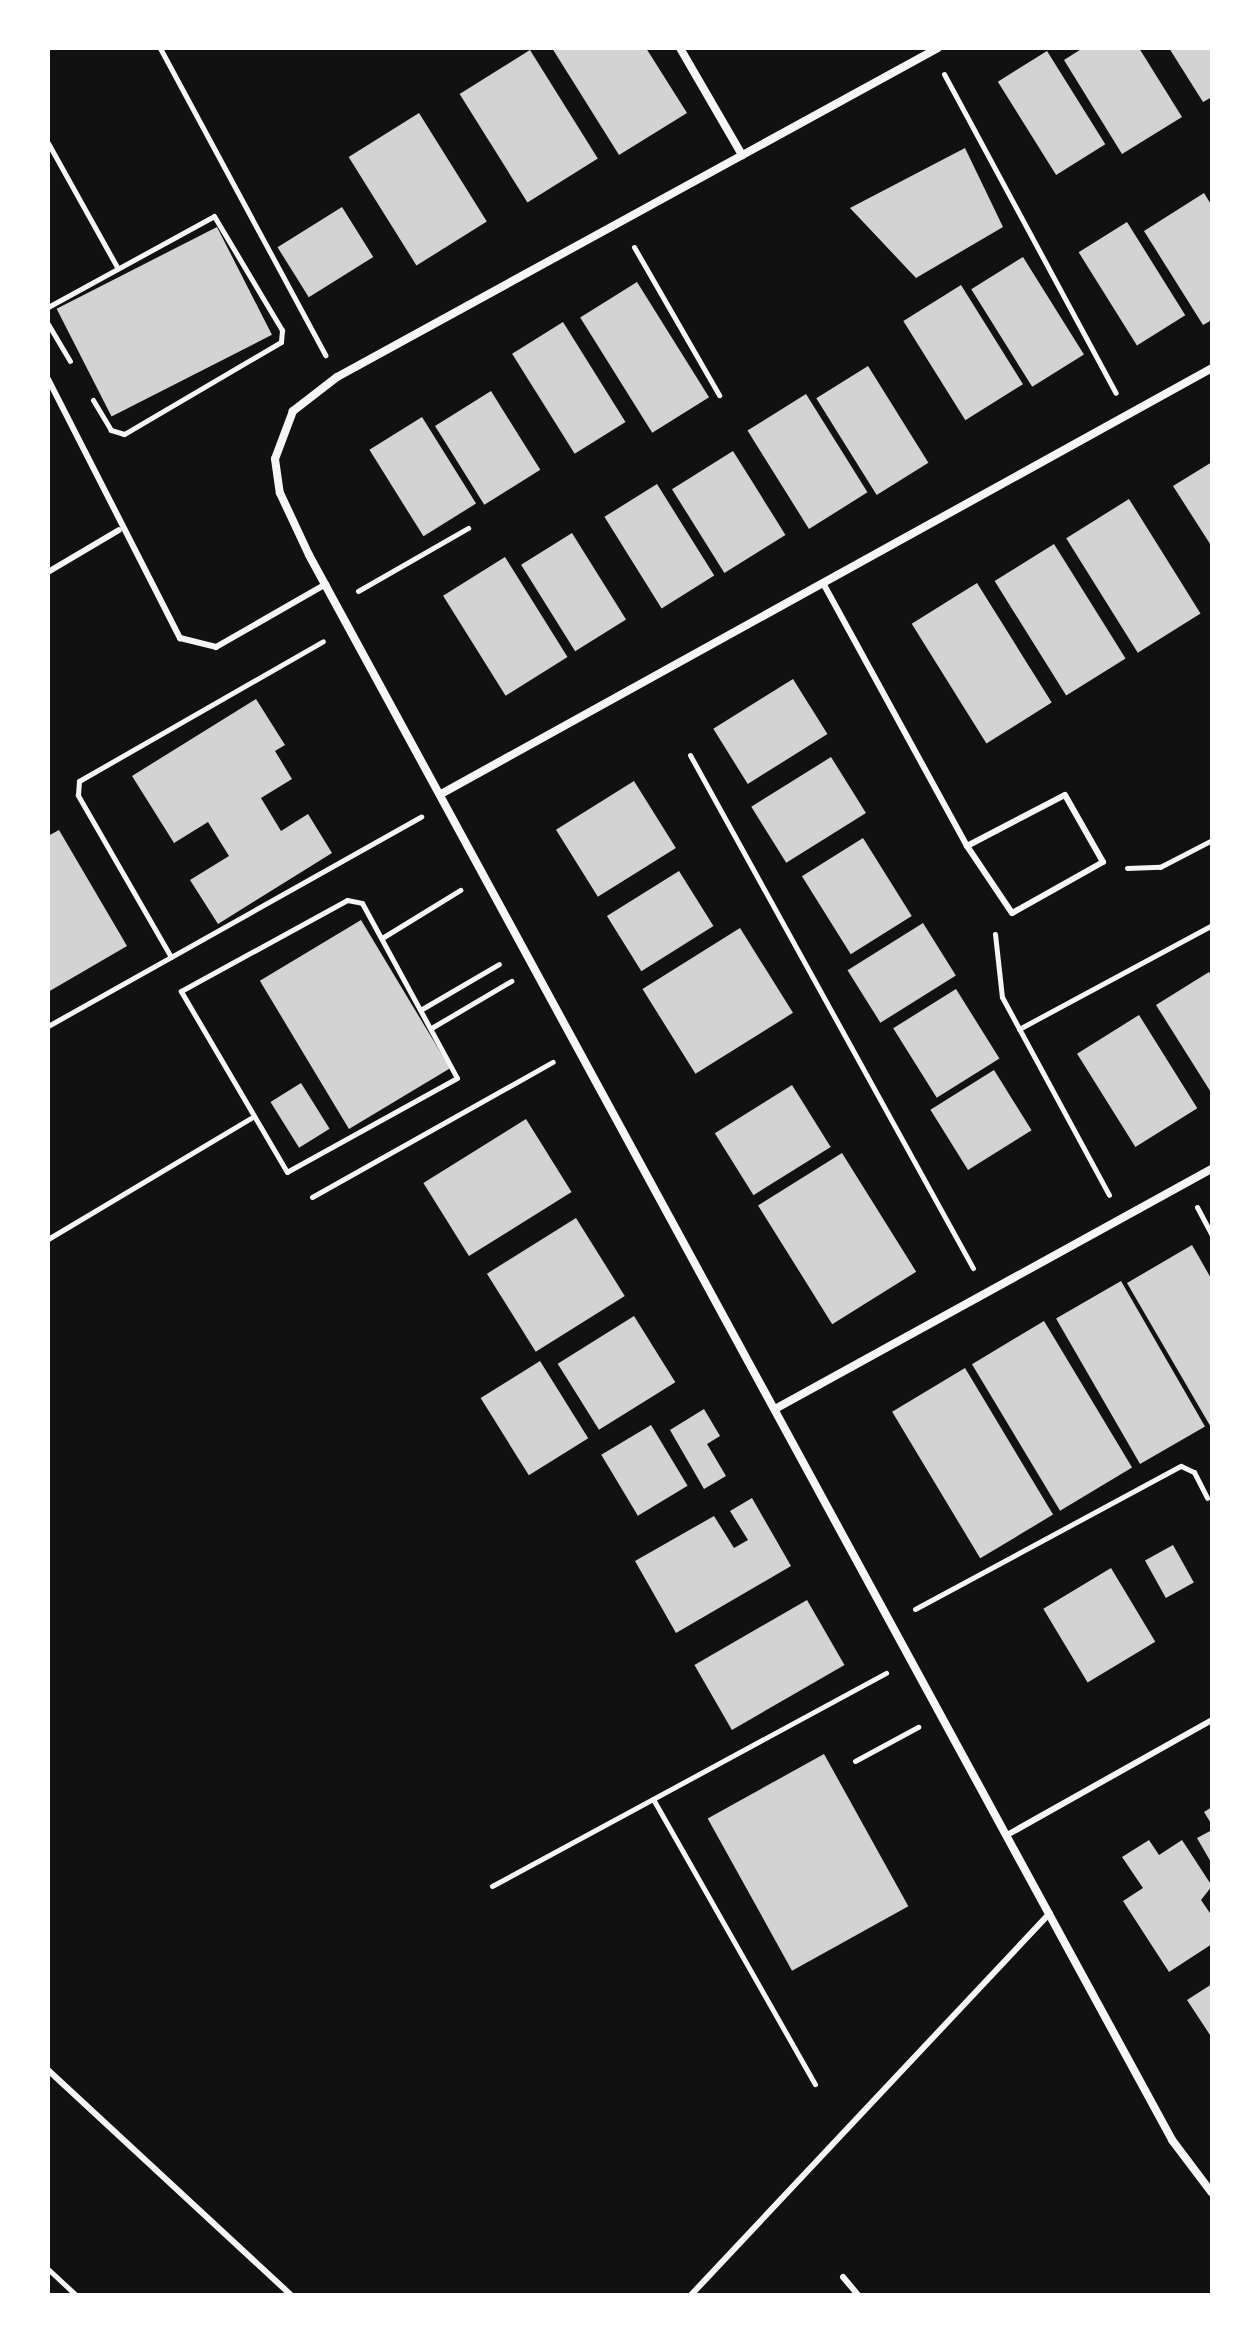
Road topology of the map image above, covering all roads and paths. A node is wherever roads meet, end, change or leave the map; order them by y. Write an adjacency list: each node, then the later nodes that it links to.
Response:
1 (160, 48): 12 (path)
2 (680, 48): 5 (street)
3 (935, 50): 5 (street); 16 (path)
4 (48, 143): 7 (path)
5 (742, 155): 6 (street)
6 (619, 222): 12 (street); 15 (path)
7 (117, 267): 8 (path); 14 (path)
8 (48, 307)
9 (48, 324): 11 (path)
10 (1212, 368): 16 (street)
11 (79, 376)
12 (337, 377): 21 (street)
13 (48, 379): 18 (lane)
14 (86, 388)
15 (719, 395)
16 (1127, 415): 20 (street)
17 (468, 528): 22 (path)
18 (119, 530): 19 (lane); 21 (lane)
19 (48, 572)
20 (823, 583): 25 (street); 27 (lane)
21 (326, 584): 22 (street)
22 (336, 603): 23 (street)
23 (349, 627): 25 (street); 34 (path)
24 (690, 755): 46 (path)
25 (443, 799): 29 (street); 34 (path)
26 (1212, 840): 28 (path)
27 (967, 846): 28 (lane); 30 (lane)
28 (1103, 860): 30 (lane)
29 (485, 875): 32 (path); 33 (street)
30 (1002, 908): 39 (path)
31 (1212, 925): 39 (path)
32 (382, 938): 36 (path); 41 (path)
33 (525, 949): 35 (street); 36 (path)
34 (171, 957): 37 (path)
35 (535, 968): 38 (path); 40 (street)
36 (422, 1009): 38 (path)
37 (48, 1026)
38 (433, 1027): 41 (path)
39 (1019, 1029): 44 (path)
40 (579, 1048): 43 (path); 47 (street)
41 (251, 1118): 45 (path)
42 (1212, 1169): 44 (street)
43 (312, 1197)
44 (1123, 1220): 46 (street)
45 (48, 1239)
46 (987, 1293): 47 (street)
47 (775, 1409): 49 (street)
48 (1207, 1498): 49 (path)
49 (891, 1621): 50 (street)
50 (912, 1659): 51 (street); 54 (path)
51 (942, 1715): 53 (path); 55 (street)
52 (1212, 1720): 55 (lane)
53 (855, 1761)
54 (653, 1799): 56 (path); 59 (path)
55 (1007, 1835): 57 (street)
56 (492, 1886)
57 (1050, 1913): 60 (street); 65 (lane)
58 (48, 2070): 64 (lane)
59 (815, 2084)
60 (1212, 2193)
61 (48, 2269): 63 (path)
62 (843, 2277): 66 (lane)
63 (76, 2295)
64 (291, 2295)
65 (691, 2295)
66 (858, 2295)

